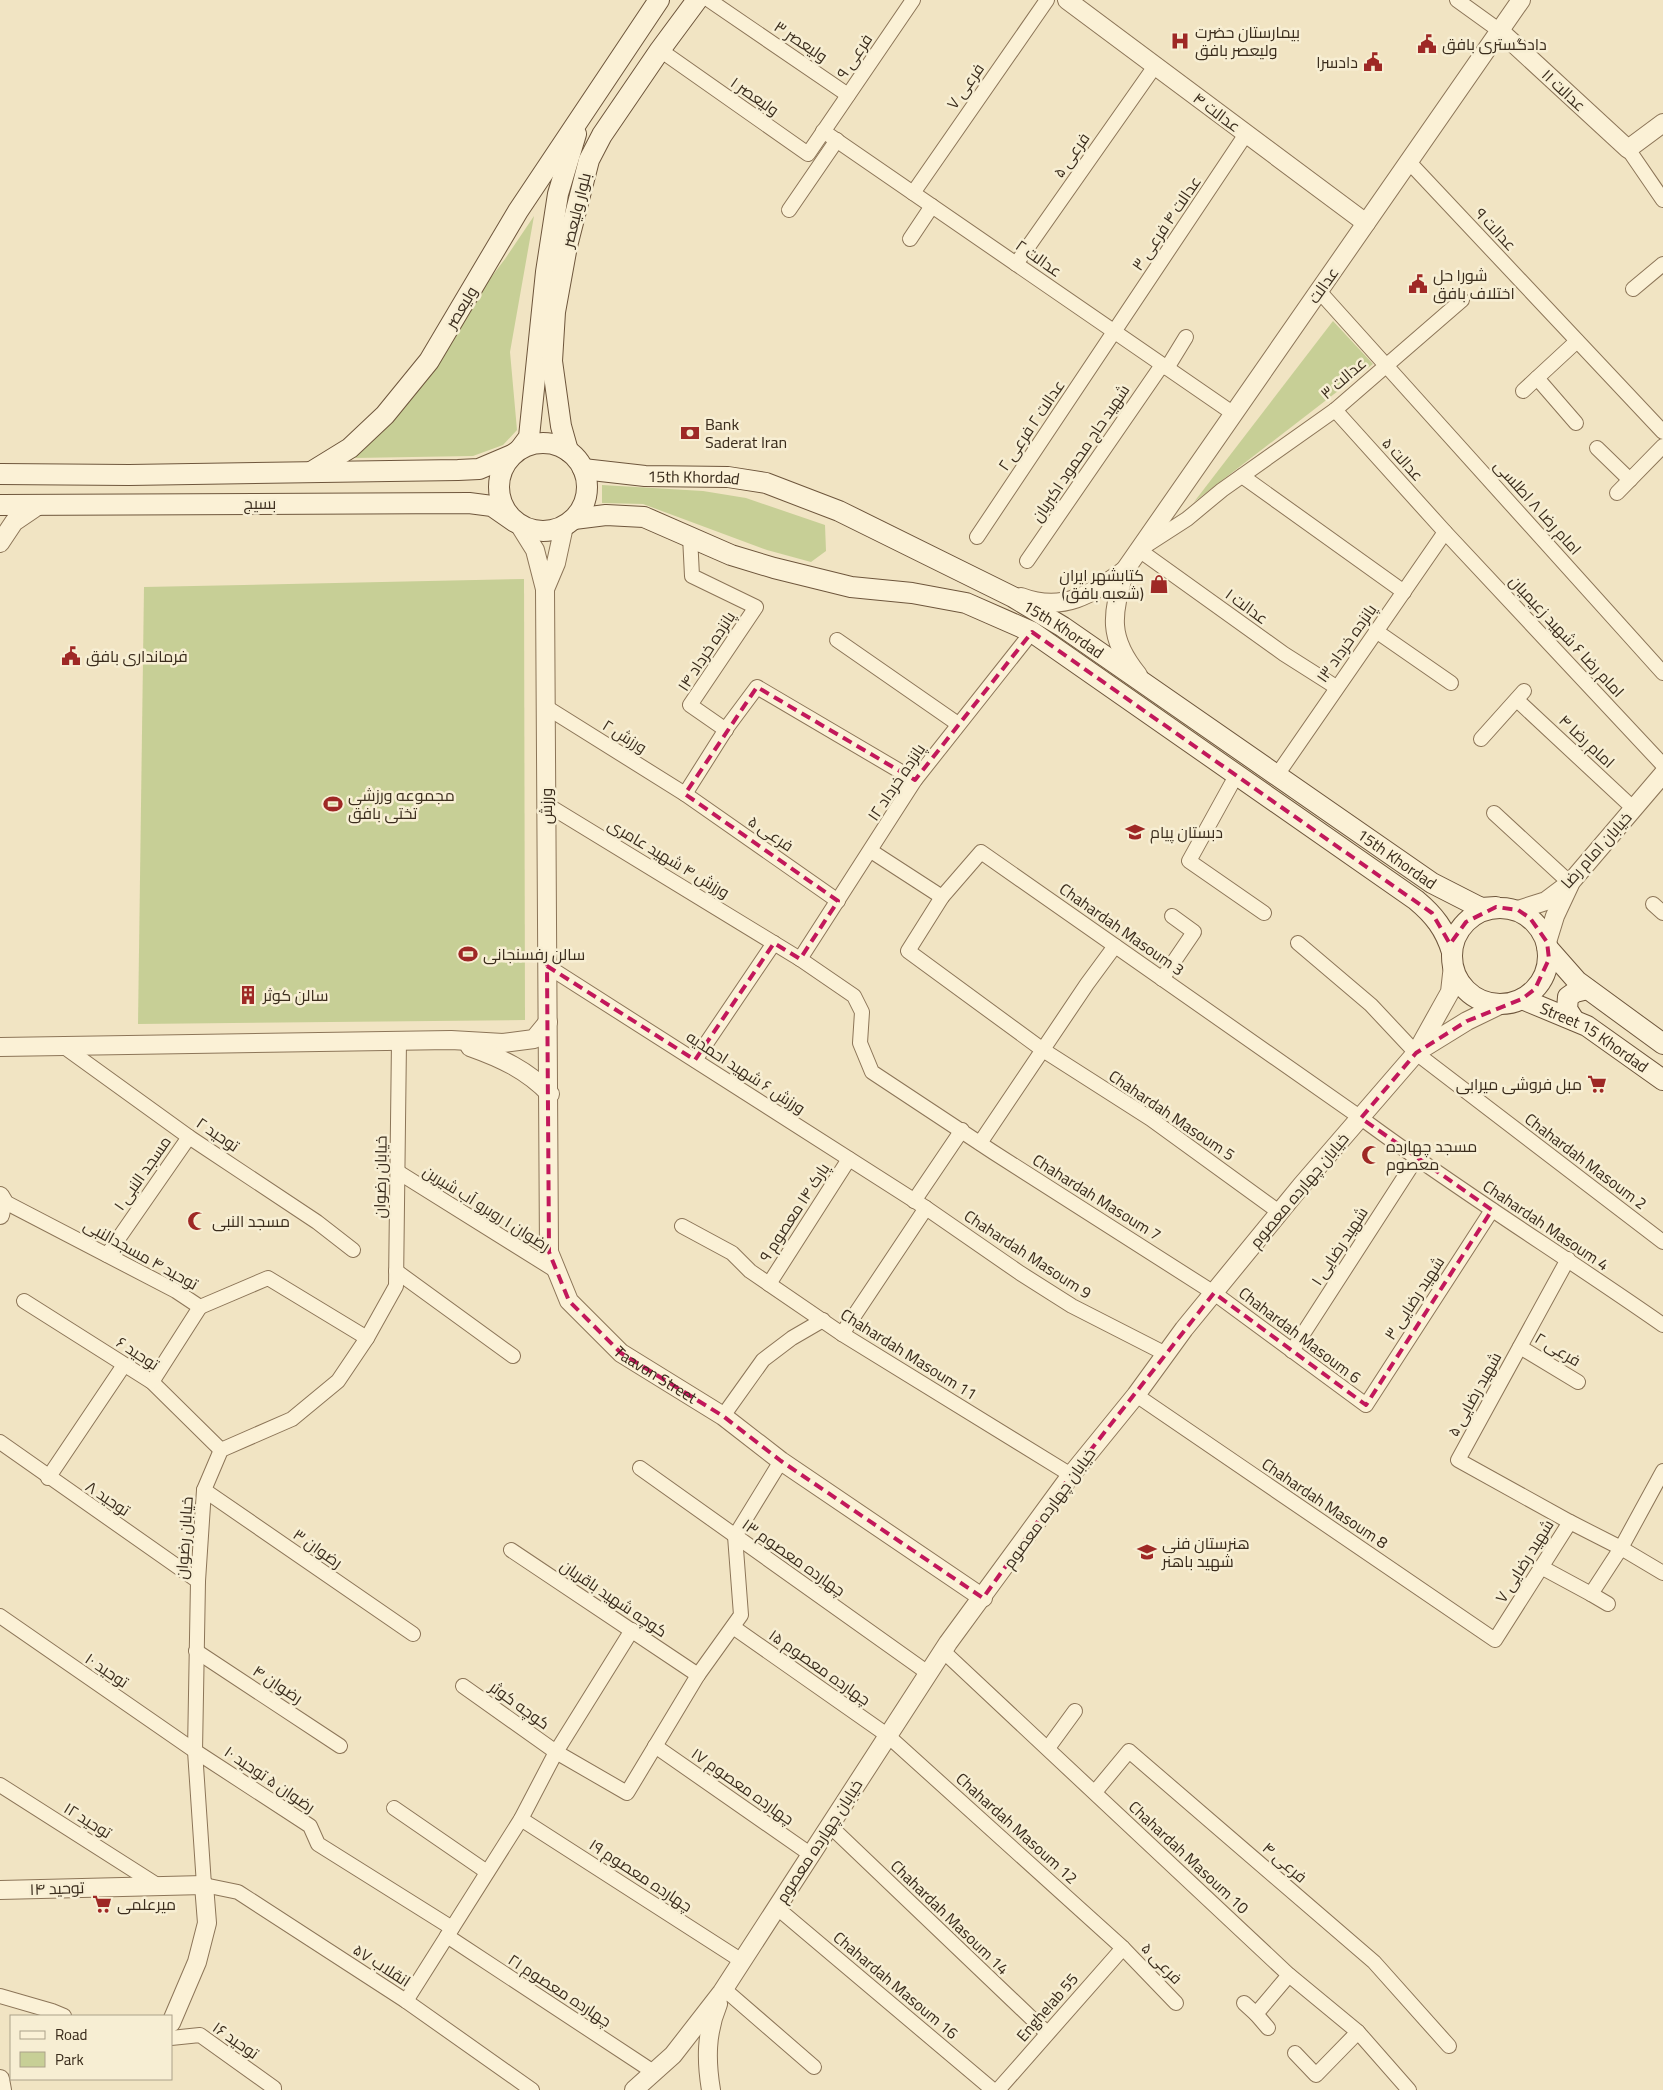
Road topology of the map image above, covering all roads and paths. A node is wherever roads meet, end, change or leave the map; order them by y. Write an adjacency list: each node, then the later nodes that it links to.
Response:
1 (659, 0): 13 (main road, ولیعصر)
2 (697, 0): 10 (main road, بلوار ولیعصر)
3 (709, 0): 12 (street, ولیعصر ۳)
4 (913, 0): 12 (street, فرعی ۹)
5 (1046, 0): 20 (street, فرعی ۷)
6 (1067, 0): 11 (street, عدالت ۴)
7 (1456, 0): 9 (street)
8 (1522, 0): 9 (street, عدالت)
9 (1500, 31): 18 (street, عدالت ۱۱); 19 (street, عدالت)
10 (660, 50): 15 (street, ولیعصر ۱); 44 (main road, بلوار ولیعصر)
11 (1155, 66): 16 (street, عدالت ۴); 26 (street, فرعی ۵)
12 (848, 95): 15 (street, فرعی ۹)
13 (581, 115): 45 (main road, ولیعصر); 47 (main road, ولیعصر)
14 (1663, 123): 18 (street)
15 (823, 131): 17 (street, عدالت ۲)
16 (1246, 134): 24 (street, عدالت ۴); 31 (street, عدالت ۴ فرعی ۳)
17 (837, 140): 20 (street, عدالت ۲); 23 (street)
18 (1628, 149): 21 (street)
19 (1409, 162): 24 (street, عدالت); 33 (street, عدالت ۹)
20 (913, 193): 22 (street, عدالت ۲)
21 (1663, 200)
22 (932, 206): 25 (street); 26 (street, عدالت ۲)
23 (789, 210)
24 (1366, 224): 29 (street, عدالت)
25 (910, 239)
26 (1016, 264): 31 (street, عدالت ۲)
27 (1663, 264): 28 (street)
28 (1633, 290)
29 (1319, 291): 34 (street, امام رضا ۸ اطلسی); 39 (street, عدالت)
30 (1462, 300): 34 (street, عدالت ۳)
31 (1114, 332): 35 (street, عدالت ۲); 62 (street, عدالت ۲ فرعی ۲)
32 (1186, 337): 35 (street, شهید حاج محمود اکبریان)
33 (1577, 341): 36 (street); 41 (street, عدالت ۹)
34 (1386, 364): 38 (street, عدالت ۳); 73 (street, امام رضا ۸ اطلسی)
35 (1164, 366): 39 (street, عدالت ۲); 65 (street, شهید حاج محمود اکبریان)
36 (1537, 378): 37 (street); 40 (street)
37 (1522, 391)
38 (1335, 410): 51 (street, عدالت ۳); 60 (street, عدالت ۵)
39 (1234, 414): 64 (street, عدالت)
40 (1576, 423)
41 (1663, 432)
42 (1663, 446): 52 (street)
43 (1597, 448): 52 (street)
44 (568, 451): 45 (main road); 46 (main road)
45 (516, 452): 47 (main road, بسیج); 59 (main road)
46 (583, 469): 58 (main road); 67 (main road, 15th Khordad)
47 (311, 472): 49 (main road, بسیج)
48 (0, 474): 50 (main road, بسیج)
49 (206, 474): 50 (main road, بسیج); 54 (main road)
50 (129, 475): 57 (main road)
51 (1242, 476): 64 (street, عدالت ۳); 69 (street)
52 (1630, 480): 53 (street)
53 (1617, 493)
54 (205, 503): 57 (main road, بسیج); 59 (main road, بسیج)
55 (0, 505): 56 (main road, بسیج)
56 (39, 505): 57 (main road, بسیج); 63 (street)
57 (130, 505)
58 (569, 523): 59 (main road); 61 (main road, 15th Khordad); 68 (street, ورزش)
59 (518, 524): 68 (street, ورزش)
60 (1445, 532): 69 (street, پانزده خرداد ۱۳); 81 (street, امام رضا ۶ شهید زعیمیان)
61 (690, 536): 71 (main road, 15th Khordad); 79 (street, پانزده خرداد ۱۴)
62 (976, 537)
63 (0, 543)
64 (1139, 550): 66 (street, عدالت); 76 (street, عدالت ۱)
65 (1027, 561)
66 (1125, 570): 67 (street, عدالت); 75 (street, عدالت)
67 (990, 585): 75 (main road, 15th Khordad)
68 (545, 589): 77 (street, ورزش)
69 (1404, 592): 70 (street, پانزده خرداد ۱۳)
70 (1376, 631): 74 (street); 76 (street, پانزده خرداد ۱۳)
71 (1032, 632): 78 (street, پانزده خرداد ۱۲); 82 (main road, 15th Khordad)
72 (837, 640): 78 (street)
73 (1663, 673)
74 (1451, 683)
75 (1147, 686): 84 (main road, 15th Khordad)
76 (1336, 687): 84 (street, پانزده خرداد ۱۳)
77 (546, 707): 86 (street, ورزش ۲); 87 (street, ورزش)
78 (958, 724): 85 (street, پانزده خرداد ۱۲)
79 (726, 730): 85 (street); 86 (street)
80 (1481, 739): 88 (street, امام رضا ۴)
81 (1663, 765)
82 (1237, 774): 96 (street); 102 (main road, 15th Khordad)
83 (1663, 774): 88 (street, خیابان امام رضا)
84 (1277, 775): 94 (main road, 15th Khordad)
85 (916, 780): 90 (street, پانزده خرداد ۱۲)
86 (685, 794): 93 (street, فرعی ۵)
87 (546, 804): 98 (street, ورزش ۴ شهید عامری); 104 (street, ورزش)
88 (1633, 808): 91 (street, خیابان امام رضا)
89 (1494, 813): 91 (street)
90 (871, 851): 92 (street); 93 (street, پانزده خرداد ۱۲)
91 (1570, 883): 95 (street, خیابان امام رضا); 100 (street)
92 (942, 897): 101 (street, Chahardah Masoum 3); 116 (street, Chahardah Masoum 5)
93 (838, 901): 103 (street, پانزده خرداد ۱۲)
94 (1496, 908): 95 (main road); 102 (main road)
95 (1518, 910): 100 (main road)
96 (1264, 914)
97 (1172, 916): 105 (street)
98 (774, 943): 103 (street, ورزش ۴ شهید عامری); 118 (street)
99 (1298, 943): 117 (street, Chahardah Masoum 2)
100 (1547, 945): 106 (main road); 107 (main road)
101 (1115, 946): 105 (street, Chahardah Masoum 3); 116 (street)
102 (1453, 958): 108 (main road); 117 (street)
103 (800, 959): 122 (street, ورزش ۴ شهید عامری)
104 (548, 966): 110 (street, ورزش); 118 (street, ورزش ۶ شهید احمدیه)
105 (1162, 979): 121 (street, Chahardah Masoum 3)
106 (1587, 989): 109 (main road); 113 (main road)
107 (1522, 999): 108 (main road); 109 (main road, Street 15 Khordad)
108 (1502, 1004): 117 (street)
109 (1574, 1020): 119 (main road, Street 15 Khordad)
110 (548, 1022): 111 (street); 120 (street, Taavon Street)
111 (450, 1040): 112 (street); 120 (street)
112 (399, 1041): 114 (street); 127 (street, خیابان رضوان)
113 (1663, 1044)
114 (64, 1046): 115 (street); 123 (street, توحید ۲)
115 (0, 1047)
116 (1043, 1050): 124 (street); 131 (street, Chahardah Masoum 5)
117 (1416, 1053): 121 (street, خیابان چهارده معصوم); 133 (street, Chahardah Masoum 2)
118 (695, 1060): 125 (street, ورزش ۶ شهید احمدیه)
119 (1663, 1080)
120 (550, 1094): 138 (street, Taavon Street)
121 (1361, 1118): 126 (street, Chahardah Masoum 4); 131 (street, خیابان چهارده معصوم)
122 (962, 1130): 124 (street, Chahardah Masoum 7); 129 (street)
123 (189, 1136): 134 (street, توحید ۲); 135 (street, مسجد النبی ۱)
124 (980, 1143): 140 (street, Chahardah Masoum 7)
125 (849, 1159): 129 (street, ورزش ۶ شهید احمدیه); 139 (street, پارک ۱۴ معصوم ۹)
126 (1416, 1159): 130 (street, Chahardah Masoum 4); 148 (street, شهید رضایی ۱)
127 (398, 1172): 137 (street, خیابان رضوان); 138 (street, رضوان ۱ روبرو آب شیرین)
128 (1, 1204): 135 (street, توحید ۴ مسجدالنبی)
129 (920, 1205): 145 (street); 149 (street, Chahardah Masoum 9)
130 (1492, 1210): 136 (street, Chahardah Masoum 4); 155 (street, شهید رضایی ۳)
131 (1279, 1212): 140 (street, خیابان چهارده معصوم)
132 (682, 1226): 139 (street)
133 (1663, 1242)
134 (353, 1250)
135 (107, 1254): 142 (street, توحید ۴ مسجدالنبی)
136 (1568, 1259): 144 (street, Chahardah Masoum 4); 147 (street, شهید رضایی ۵)
137 (396, 1271): 146 (street, خیابان رضوان); 150 (street)
138 (558, 1272): 156 (street, Taavon Street)
139 (769, 1284): 143 (street)
140 (1214, 1293): 148 (street, Chahardah Masoum 6); 149 (street, خیابان چهارده معصوم)
141 (24, 1301): 151 (street, توحید ۶)
142 (200, 1307): 146 (street, توحید ۴ مسجدالنبی); 152 (street)
143 (823, 1320): 145 (street, Chahardah Masoum 11); 156 (street, Chahardah Masoum 11)
144 (1663, 1325)
145 (842, 1334): 162 (street, Chahardah Masoum 11)
146 (367, 1338): 158 (street, خیابان رضوان)
147 (1520, 1347): 153 (street, فرعی ۲); 165 (street, شهید رضایی ۵)
148 (1292, 1351): 155 (street, Chahardah Masoum 6)
149 (1166, 1354): 154 (street, خیابان چهارده معصوم)
150 (512, 1356)
151 (124, 1365): 152 (street, توحید ۶); 163 (street)
152 (152, 1382): 158 (street, توحید ۶)
153 (1578, 1382)
154 (1136, 1394): 162 (street, خیابان چهارده معصوم); 179 (street, Chahardah Masoum 8)
155 (1366, 1405)
156 (723, 1416): 159 (street, Taavon Street)
157 (0, 1442): 163 (street, توحید ۸)
158 (221, 1450): 164 (street, خیابان رضوان)
159 (781, 1461): 166 (street); 173 (street, Taavon Street)
160 (640, 1468): 166 (street, چهارده معصوم ۱۳)
161 (1663, 1471): 167 (street)
162 (1071, 1475): 173 (street, خیابان چهارده معصوم)
163 (48, 1478): 171 (street, توحید ۸)
164 (204, 1490): 171 (street, خیابان رضوان); 178 (street, رضوان ۳)
165 (1570, 1522): 167 (street, شهید رضایی ۷); 169 (street, شهید رضایی ۷)
166 (735, 1536): 176 (street); 182 (street, چهارده معصوم ۱۳)
167 (1621, 1548): 170 (street, شهید رضایی ۷); 172 (street)
168 (511, 1550): 177 (street, کوچه شهید باقریان)
169 (1541, 1567): 172 (street); 179 (street, شهید رضایی ۷)
170 (1663, 1573)
171 (198, 1581): 180 (street, خیابان رضوان)
172 (1591, 1594): 174 (street)
173 (983, 1598): 181 (street, خیابان چهارده معصوم)
174 (1608, 1604)
175 (0, 1616): 190 (street, توحید ۱۰)
176 (733, 1627): 183 (street); 186 (street, چهارده معصوم ۱۵)
177 (632, 1630): 183 (street, کوچه شهید باقریان); 191 (street)
178 (413, 1634)
179 (1495, 1640)
180 (196, 1651): 187 (street, رضوان ۴); 190 (street, خیابان رضوان)
181 (943, 1651): 182 (street, خیابان چهارده معصوم); 189 (street, Chahardah Masoum 10)
182 (928, 1674): 186 (street, خیابان چهارده معصوم)
183 (698, 1675): 188 (street)
184 (464, 1686): 191 (street, کوچه کوثر)
185 (1075, 1711): 189 (street)
186 (887, 1735): 196 (street, خیابان چهارده معصوم); 205 (street, Chahardah Masoum 12)
187 (340, 1746)
188 (655, 1746): 191 (street, کوچه کوثر); 198 (street, چهارده معصوم ۱۷)
189 (1048, 1748): 193 (street, Chahardah Masoum 10)
190 (195, 1751): 197 (street, رضوان ۵ توحید ۱۰); 201 (street, خیابان رضوان)
191 (556, 1752): 195 (street)
192 (0, 1785): 200 (street, توحید ۱۲)
193 (1095, 1792): 207 (street, Chahardah Masoum 10); 220 (street, فرعی ۴)
194 (394, 1808): 199 (street)
195 (521, 1819): 199 (street); 206 (street, چهارده معصوم ۱۹)
196 (829, 1825): 198 (street, خیابان چهارده معصوم); 218 (street, Chahardah Masoum 14)
197 (318, 1844): 204 (street, چهارده معصوم ۲۱)
198 (810, 1854): 203 (street, خیابان چهارده معصوم)
199 (487, 1872): 204 (street)
200 (157, 1885): 201 (street, توحید ۱۴); 202 (street, توحید ۱۴)
201 (204, 1885): 210 (street, انقلاب ۵۷); 215 (street)
202 (0, 1890)
203 (776, 1907): 206 (street, خیابان چهارده معصوم); 231 (street, Chahardah Masoum 16)
204 (449, 1932): 210 (street); 223 (street, چهارده معصوم ۲۱)
205 (1122, 1948): 212 (street, فرعی ۵); 218 (street, Enghelab 55)
206 (742, 1961): 208 (street, خیابان چهارده معصوم)
207 (1290, 1976): 213 (street); 217 (street, Chahardah Masoum 10)
208 (723, 1991): 222 (street); 223 (street); 230 (street)
209 (0, 1996): 214 (street)
210 (406, 2001): 228 (street, انقلاب ۵۷)
211 (1244, 2002): 213 (street)
212 (1176, 2003)
213 (1256, 2014): 216 (street)
214 (61, 2015)
215 (172, 2021)
216 (1268, 2028)
217 (1358, 2032): 221 (street); 233 (street, Chahardah Masoum 10)
218 (1047, 2034): 232 (street, Enghelab 55)
219 (172, 2038): 227 (street, توحید ۱۶)
220 (1449, 2046)
221 (1295, 2053)
222 (814, 2067)
223 (655, 2073): 229 (street)
224 (0, 2079): 225 (street)
225 (0, 2085): 226 (street)
226 (2, 2090)
227 (274, 2090)
228 (532, 2090)
229 (634, 2090)
230 (711, 2090)
231 (993, 2090)
232 (998, 2090)
233 (1409, 2090)

